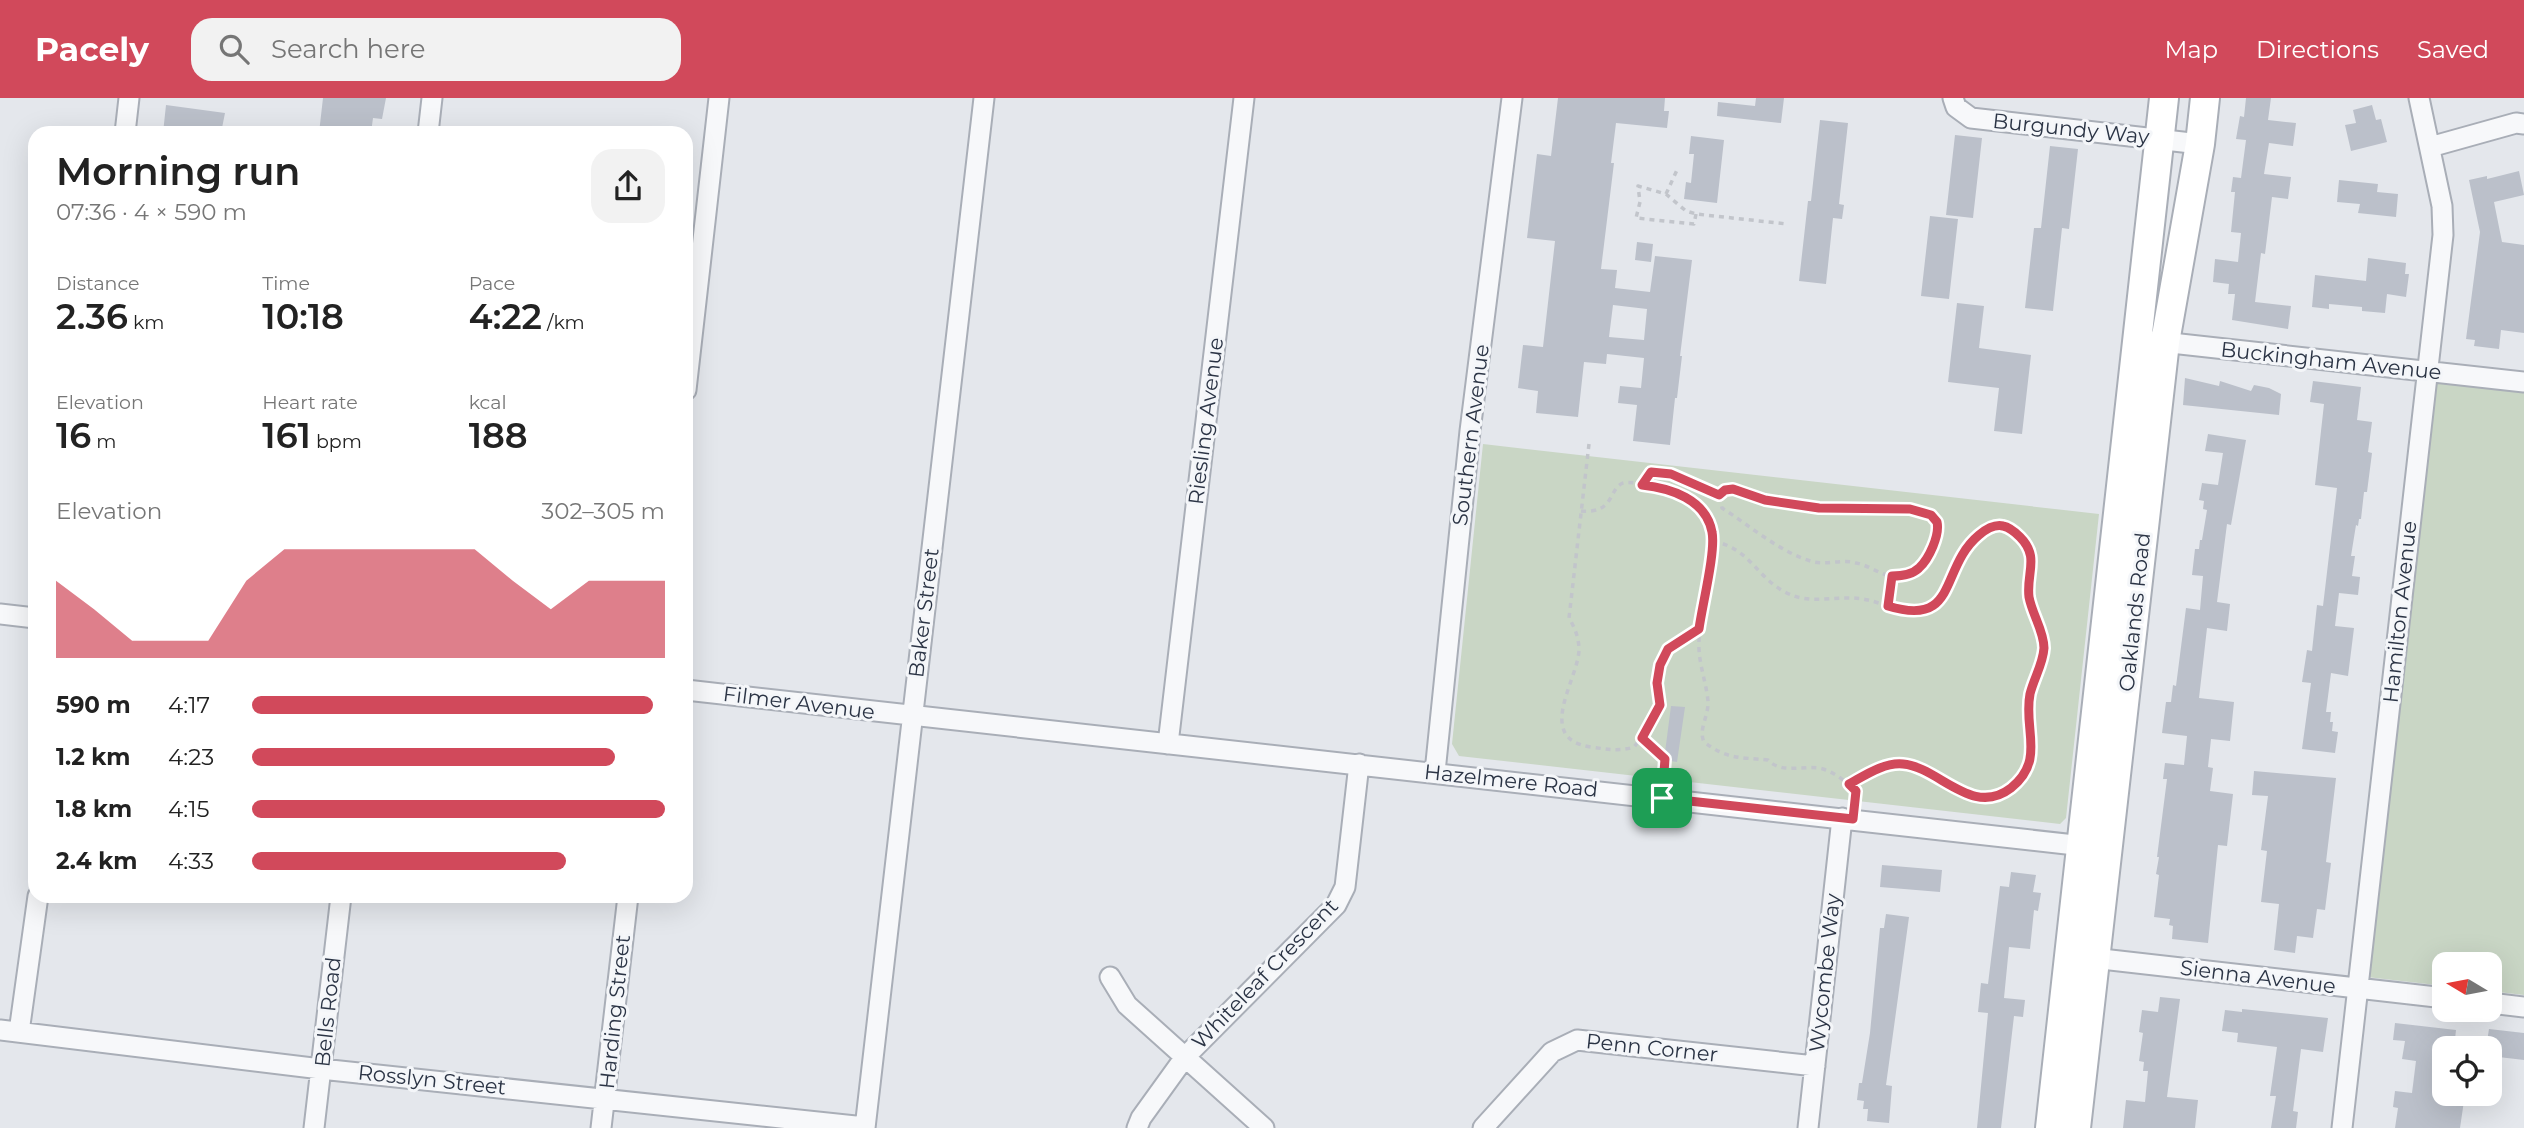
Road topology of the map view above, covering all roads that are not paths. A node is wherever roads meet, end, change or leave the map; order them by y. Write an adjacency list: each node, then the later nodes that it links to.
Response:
1 (129, 98): 12 (street)
2 (432, 98): 13 (street)
3 (719, 98): 17 (street)
4 (984, 98): 24 (street, Baker Street)
5 (1244, 98): 25 (street, Riesling Avenue)
6 (1512, 98): 27 (street, Southern Avenue)
7 (1953, 98): 14 (street, Burgundy Way)
8 (2164, 98): 14 (main road, Oaklands Road)
9 (2205, 98): 15 (main road, Oaklands Road)
10 (2418, 98): 16 (street, Hamilton Avenue)
11 (2524, 124): 16 (street)
12 (126, 126)
13 (429, 126)
14 (2159, 139): 15 (street, Burgundy Way); 18 (main road, Oaklands Road)
15 (2200, 144): 18 (main road, Oaklands Road)
16 (2430, 147): 19 (street, Hamilton Avenue)
17 (693, 328)
18 (2152, 341): 19 (street, Buckingham Avenue); 29 (main road, Oaklands Road)
19 (2427, 372): 20 (street, Buckingham Avenue); 35 (street, Hamilton Avenue)
20 (2524, 382)
21 (0, 614): 22 (street)
22 (28, 617)
23 (693, 691): 24 (street, Filmer Avenue)
24 (913, 716): 25 (street, Hazelmere Road); 44 (street, Baker Street)
25 (1168, 744): 26 (street, Hazelmere Road)
26 (1359, 764): 27 (street, Hazelmere Road); 40 (street, Whiteleaf Crescent)
27 (1435, 772): 28 (street, Hazelmere Road)
28 (1847, 819): 29 (street, Hazelmere Road); 41 (street, Wycombe Way)
29 (2095, 847): 33 (main road, Oaklands Road)
30 (36, 903): 39 (street)
31 (340, 903): 42 (street, Bells Road)
32 (627, 903): 43 (street, Harding Street)
33 (2083, 957): 35 (street, Sienna Avenue); 51 (main road, Oaklands Road); 52 (main road, Oaklands Road)
34 (1110, 977): 40 (street)
35 (2358, 988): 36 (street, Sienna Avenue); 53 (street, Hamilton Avenue)
36 (2432, 997)
37 (2502, 1004): 38 (street)
38 (2524, 1007)
39 (9, 1031): 42 (street, Rosslyn Street)
40 (1185, 1057): 47 (street, Whiteleaf Crescent); 48 (street)
41 (1815, 1066): 49 (street, Penn Corner); 50 (street, Wycombe Way)
42 (321, 1069): 43 (street, Rosslyn Street); 45 (street, Bells Road)
43 (605, 1098): 44 (street, Rosslyn Street); 46 (street, Harding Street)
44 (865, 1127)
45 (314, 1128)
46 (601, 1128)
47 (1137, 1128)
48 (1264, 1128)
49 (1483, 1128)
50 (1808, 1128)
51 (2050, 1128)
52 (2076, 1128)
53 (2343, 1128)

